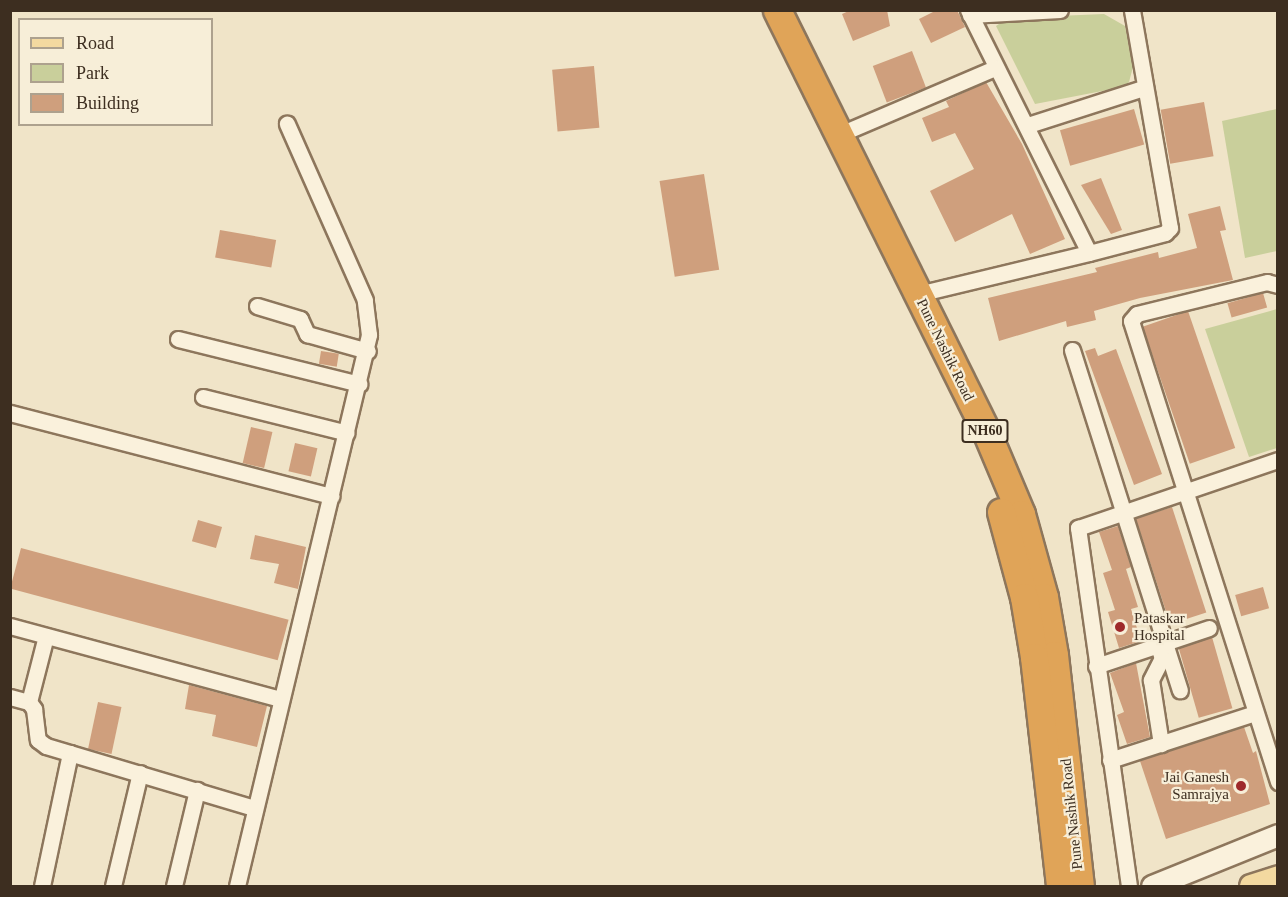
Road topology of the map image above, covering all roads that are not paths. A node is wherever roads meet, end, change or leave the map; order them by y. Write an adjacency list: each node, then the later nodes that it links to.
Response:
1 (757, 10): 50 (highway, Pune Nashik Road / NH60)
2 (777, 10): 10 (highway, Pune Nashik Road / NH60)
3 (1060, 10): 5 (street)
4 (1132, 10): 7 (street)
5 (969, 13): 6 (street)
6 (995, 68): 9 (street); 10 (street)
7 (1143, 88): 9 (street); 11 (street)
8 (287, 124): 17 (street)
9 (1028, 125): 11 (street)
10 (838, 135): 13 (highway, Pune Nashik Road / NH60)
11 (1089, 253): 13 (street)
12 (1278, 285): 23 (street)
13 (918, 294): 51 (highway, Pune Nashik Road / NH60)
14 (257, 306): 17 (street)
15 (178, 339): 18 (street)
16 (1072, 350): 25 (street)
17 (368, 351): 18 (street)
18 (360, 384): 21 (street)
19 (203, 397): 21 (street)
20 (10, 413): 24 (street)
21 (347, 433): 24 (street)
22 (1278, 460): 23 (street)
23 (1184, 491): 25 (street); 35 (street)
24 (331, 496): 33 (street)
25 (1124, 510): 29 (street); 30 (street)
26 (10, 626): 28 (street)
27 (1209, 628): 29 (street)
28 (46, 636): 33 (street); 34 (street)
29 (1163, 645): 30 (street); 31 (street); 37 (street)
30 (1096, 666): 39 (street)
31 (1180, 690)
32 (10, 697): 34 (street)
33 (280, 699): 43 (street)
34 (29, 702): 38 (street)
35 (1255, 713): 36 (street); 37 (street)
36 (1272, 743): 41 (street)
37 (1161, 744): 39 (street)
38 (70, 753): 40 (street); 46 (street)
39 (1110, 760): 52 (street)
40 (140, 773): 42 (street); 47 (street)
41 (1278, 782)
42 (197, 790): 43 (street); 48 (street)
43 (254, 808): 49 (street)
44 (1278, 835): 53 (street)
45 (1278, 877): 54 (main road)
46 (42, 886)
47 (112, 886)
48 (174, 886)
49 (237, 886)
50 (1060, 886)
51 (1080, 886)
52 (1129, 886)
53 (1152, 886)
54 (1251, 886)

